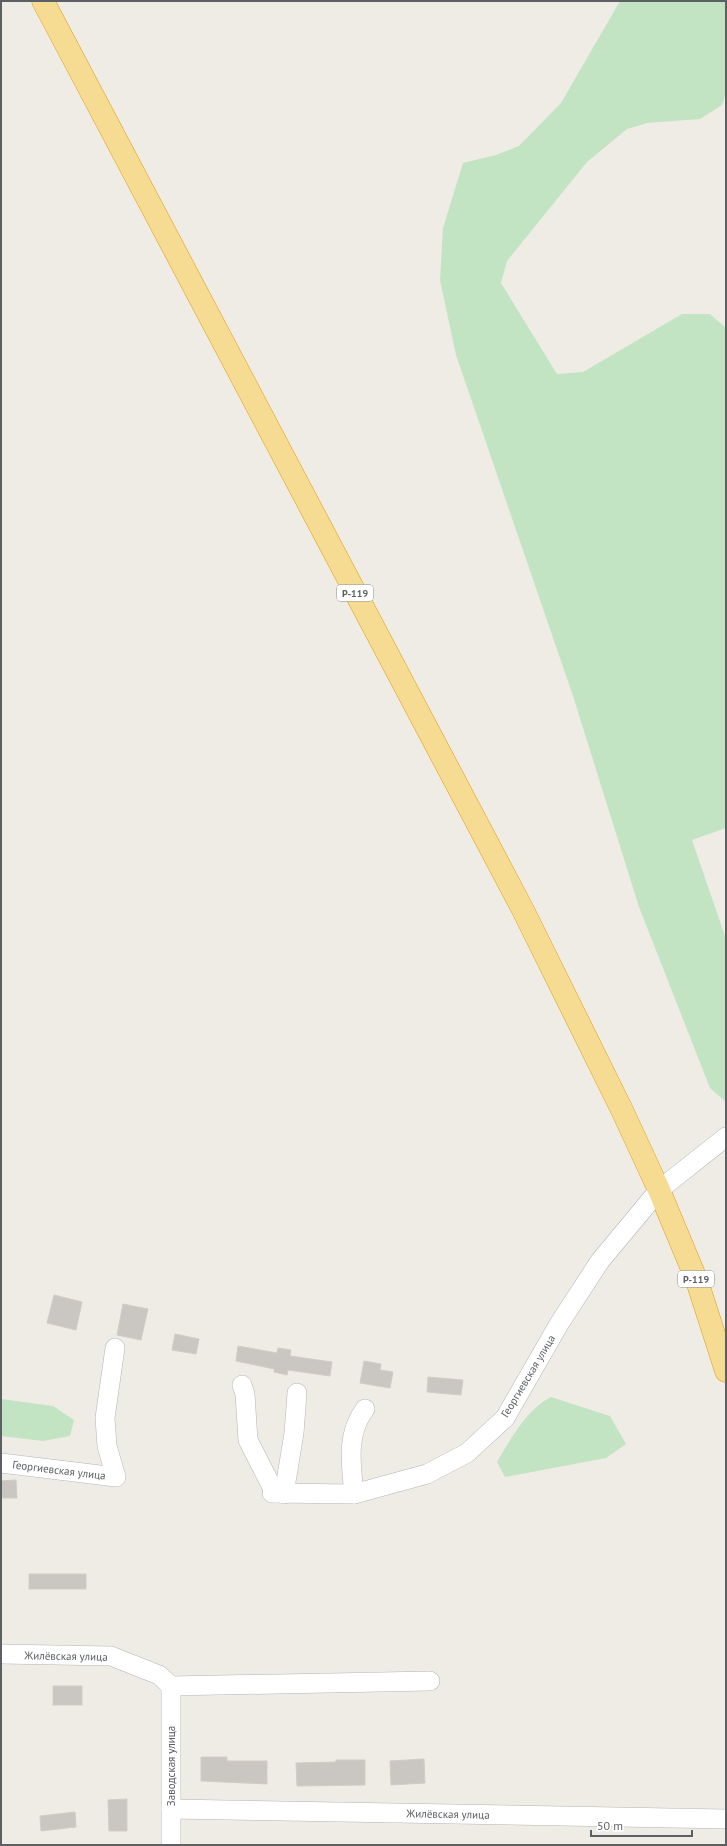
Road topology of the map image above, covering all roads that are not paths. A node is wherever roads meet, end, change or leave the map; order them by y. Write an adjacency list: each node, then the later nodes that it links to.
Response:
1 (43, 1): 3 (highway, Р-119)
2 (726, 1137): 3 (street, Георгиевская улица)
3 (659, 1190): 5 (highway, Р-119); 11 (street, Георгиевская улица)
4 (114, 1348): 9 (street, Георгиевская улица)
5 (726, 1371)
6 (242, 1385): 10 (street)
7 (297, 1393): 10 (street)
8 (365, 1409): 11 (street)
9 (1, 1463)
10 (277, 1493): 11 (street, Георгиевская улица)
11 (354, 1494)
12 (1, 1654): 14 (street, Жилёвская улица)
13 (430, 1681): 14 (street)
14 (171, 1686): 15 (street, Заводская улица)
15 (171, 1809): 16 (street, Жилёвская улица); 17 (street, Заводская улица)
16 (726, 1819)
17 (171, 1845)

